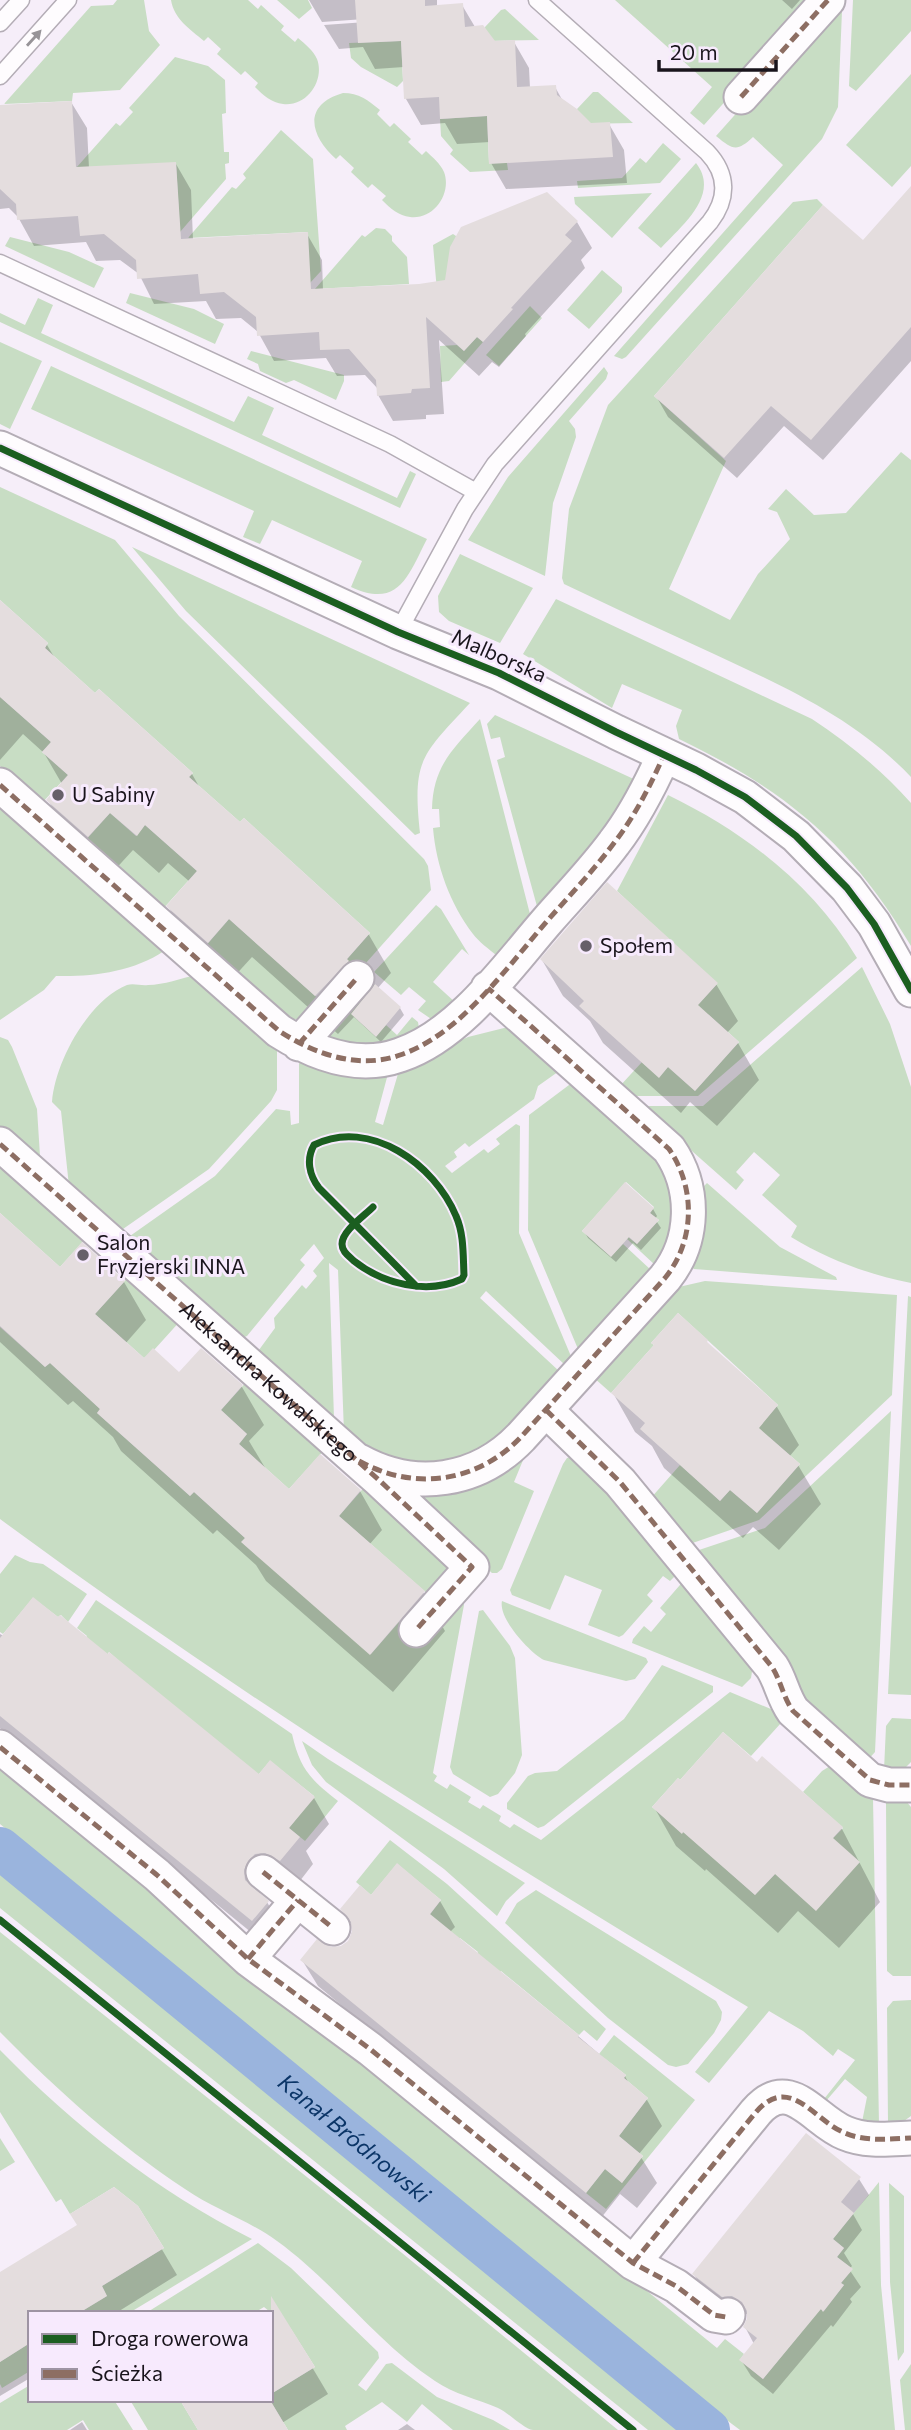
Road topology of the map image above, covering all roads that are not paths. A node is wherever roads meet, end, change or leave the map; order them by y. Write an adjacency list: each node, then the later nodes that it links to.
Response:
1 (21, 0): 5 (lane)
2 (68, 0): 6 (lane, one-way to 2)
3 (537, 0): 10 (lane)
4 (828, 0): 7 (street)
5 (0, 23)
6 (0, 76)
7 (741, 97)
8 (0, 263): 10 (lane)
9 (0, 448): 11 (street, Malborska)
10 (475, 492): 11 (lane)
11 (398, 632): 12 (street, Malborska)
12 (664, 755): 15 (street); 16 (street, Malborska)
13 (0, 785): 17 (street)
14 (357, 978): 17 (street)
15 (488, 988): 17 (street); 19 (street)
16 (911, 990)
17 (299, 1044)
18 (0, 1144): 20 (street, Aleksandra Kowalskiego)
19 (546, 1410): 20 (street); 23 (street)
20 (359, 1461): 21 (street, Aleksandra Kowalskiego)
21 (416, 1630)
22 (0, 1747): 27 (street)
23 (911, 1785)
24 (263, 1872): 25 (street)
25 (298, 1900): 26 (street); 27 (street)
26 (333, 1928)
27 (248, 1959): 29 (street)
28 (911, 2138): 29 (street)
29 (633, 2263): 30 (street)
30 (728, 2315)

